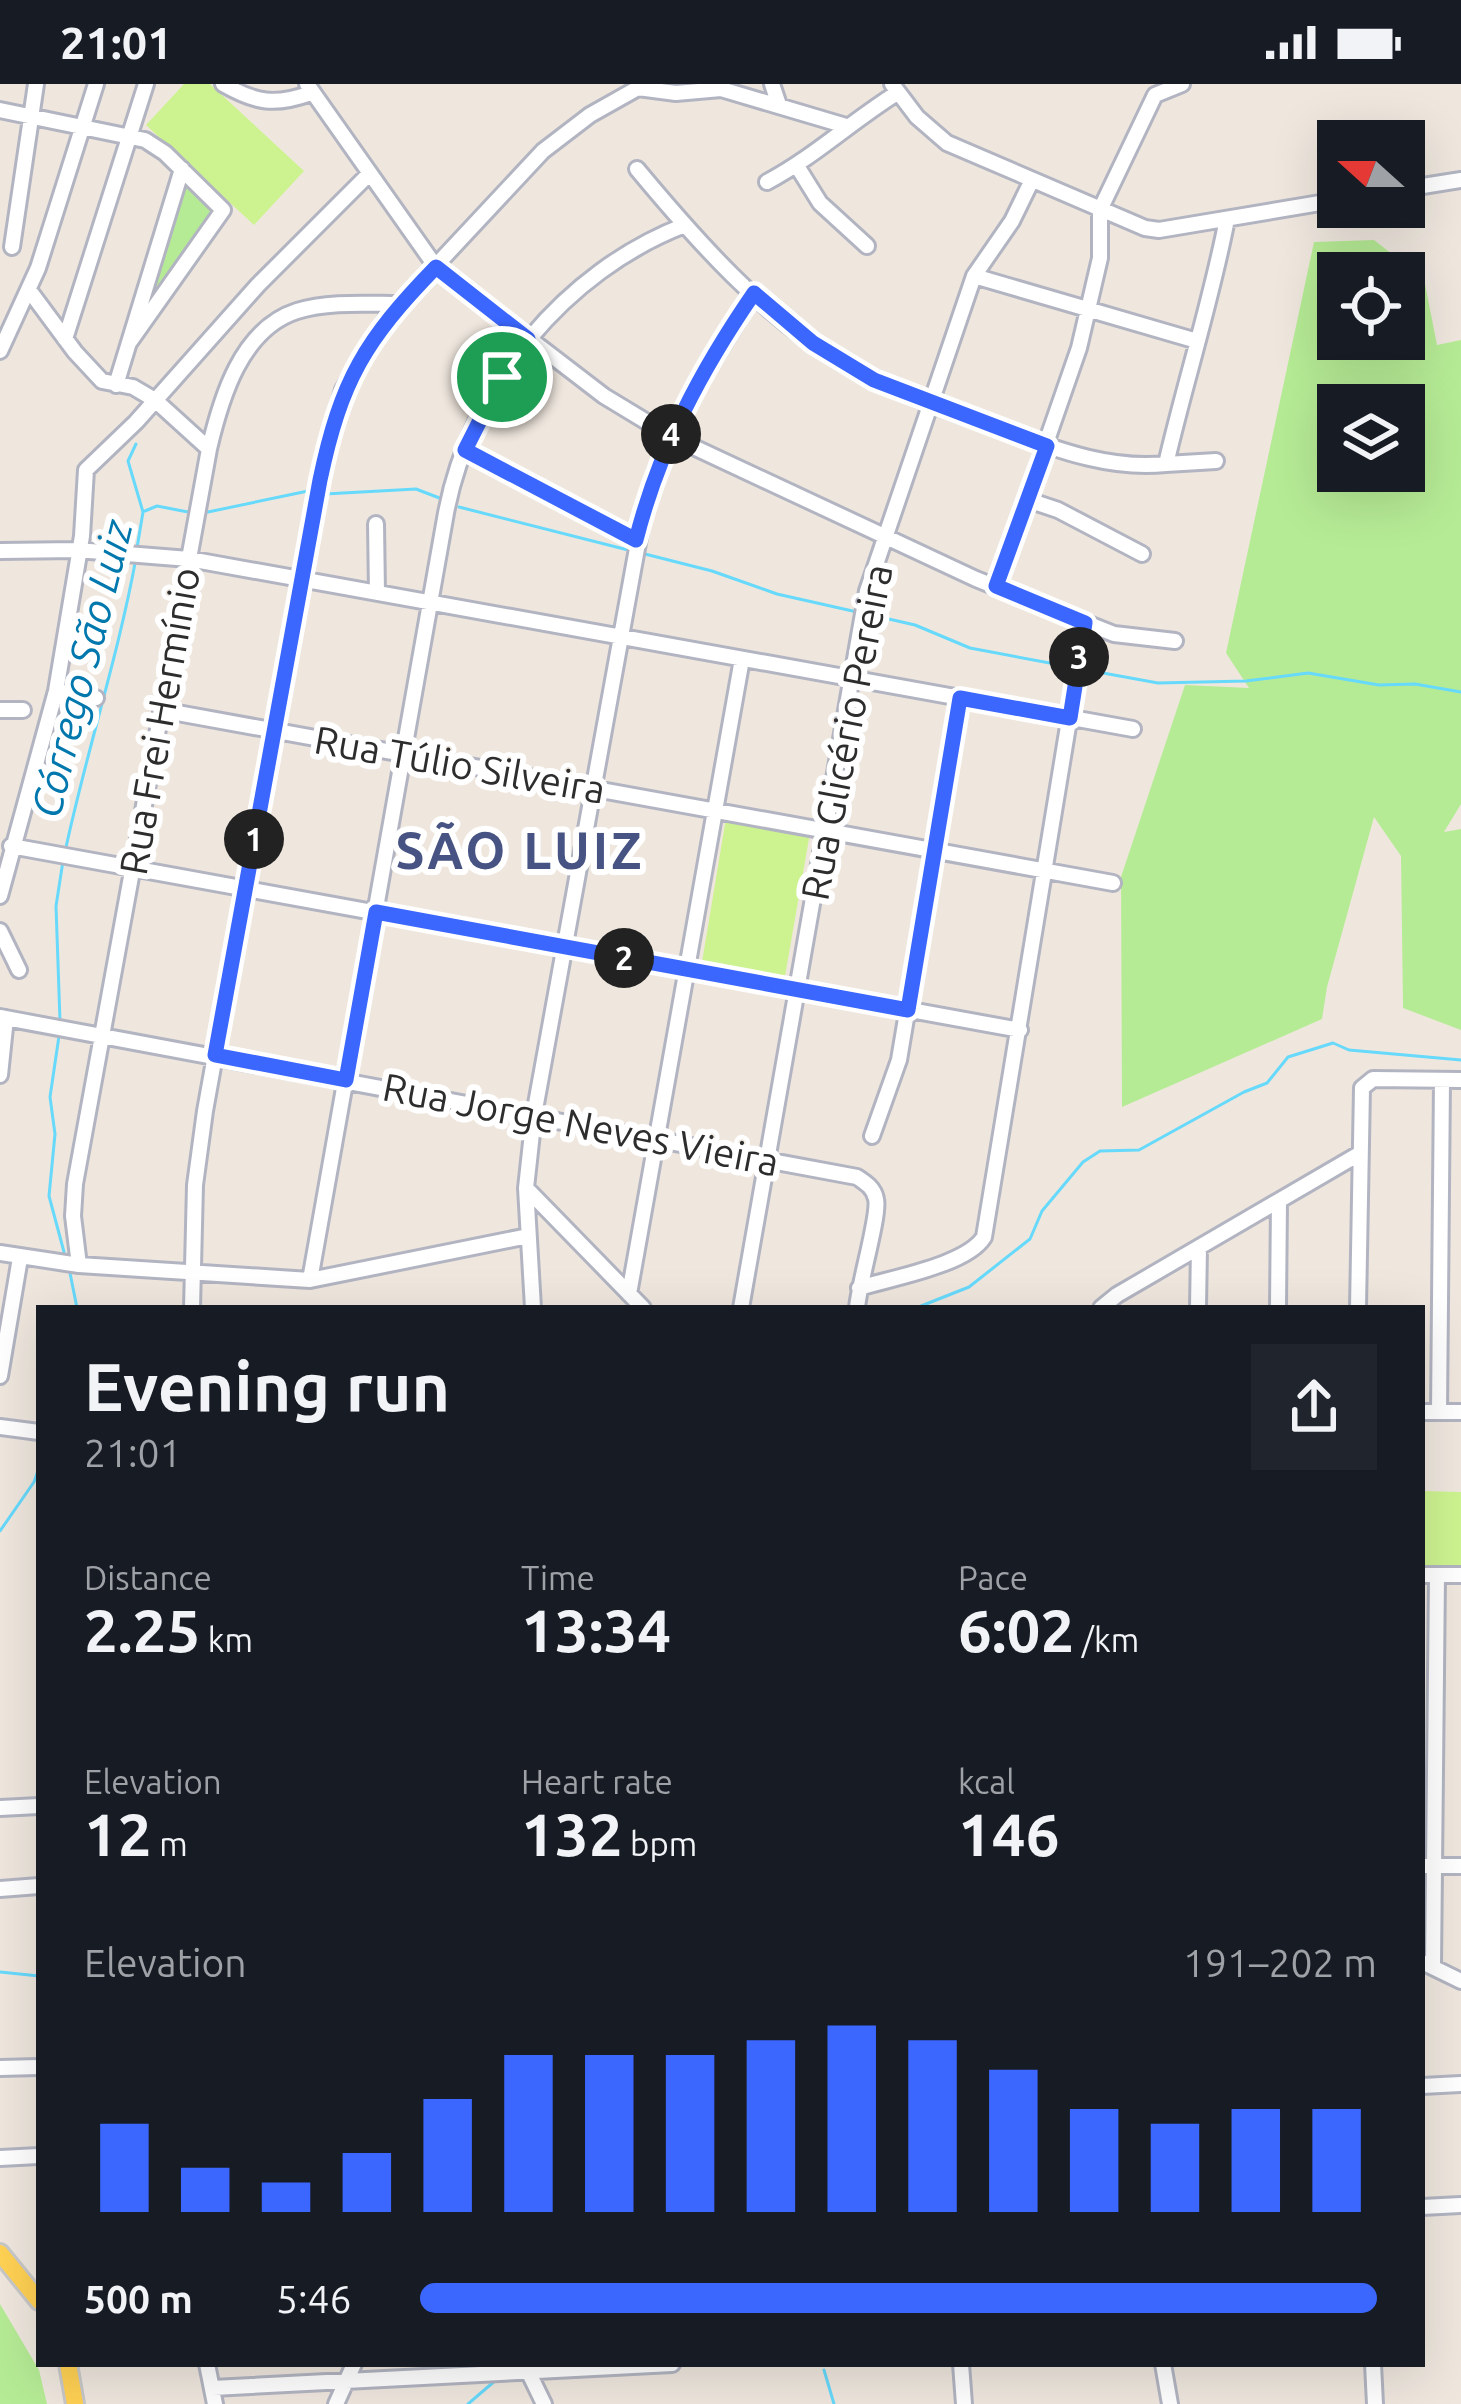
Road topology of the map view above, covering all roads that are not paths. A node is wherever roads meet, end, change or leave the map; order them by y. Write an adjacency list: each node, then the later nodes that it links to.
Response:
1 (36, 84): 12 (street)
2 (96, 84): 13 (street)
3 (146, 84): 15 (street)
4 (224, 84): 8 (street)
5 (772, 84): 10 (street)
6 (1182, 84): 25 (street)
7 (636, 86): 10 (street); 30 (street)
8 (309, 88): 19 (street)
9 (894, 88): 14 (street); 22 (street)
10 (779, 105): 14 (street)
11 (0, 110): 12 (street)
12 (32, 116): 13 (street); 29 (street)
13 (83, 125): 15 (street); 32 (street)
14 (846, 126): 16 (street)
15 (131, 134): 17 (street); 36 (street)
16 (796, 166): 21 (street); 28 (street)
17 (182, 169): 39 (street); 39 (street)
18 (637, 169): 27 (street)
19 (368, 175): 30 (street); 42 (street)
20 (1461, 180): 23 (street)
21 (767, 182)
22 (1031, 182): 25 (street); 31 (street, Rua Glicério Pereira)
23 (1425, 186)
24 (1317, 204): 26 (street)
25 (1100, 210): 26 (street); 35 (street)
26 (1227, 219): 38 (street)
27 (685, 225): 33 (street); 37 (street)
28 (867, 246)
29 (12, 247)
30 (436, 267): 34 (street); 37 (street)
31 (974, 276): 35 (street); 43 (street, Rua Glicério Pereira)
32 (29, 290): 36 (street); 40 (street)
33 (754, 293): 43 (street); 44 (street)
34 (400, 304): 46 (street, Rua Frei Hermínio); 58 (street)
35 (1089, 311): 38 (street); 45 (street)
36 (65, 339): 41 (street)
37 (528, 339): 44 (street); 47 (street)
38 (1197, 340): 49 (street)
39 (129, 343): 41 (street)
40 (0, 351)
41 (116, 385): 42 (street)
42 (155, 400): 46 (street); 55 (street)
43 (930, 403): 45 (street); 52 (street, Rua Glicério Pereira)
44 (670, 436): 52 (street); 53 (street)
45 (1047, 446): 49 (street); 50 (street)
46 (208, 448): 57 (street, Rua Frei Hermínio)
47 (465, 450): 53 (street); 61 (street)
48 (1216, 461): 49 (street)
49 (1166, 464)
50 (1028, 500): 56 (street); 59 (street)
51 (376, 524): 60 (street)
52 (885, 536): 59 (street); 66 (street, Rua Glicério Pereira)
53 (635, 548): 63 (street)
54 (0, 550): 55 (street)
55 (77, 550): 57 (street); 67 (street)
56 (1142, 554)
57 (189, 559): 58 (street); 72 (street, Rua Frei Hermínio)
58 (302, 579): 60 (street); 75 (street)
59 (996, 586): 62 (street)
60 (377, 593): 61 (street)
61 (432, 603): 63 (street); 76 (street)
62 (1085, 623): 64 (street); 73 (street)
63 (619, 637): 65 (street); 77 (street)
64 (1174, 641)
65 (742, 658): 66 (street); 78 (street)
66 (851, 678): 69 (street); 79 (street, Rua Glicério Pereira)
67 (56, 691): 68 (street); 80 (street)
68 (96, 698)
69 (960, 698): 73 (street); 81 (street)
70 (0, 710): 71 (street)
71 (23, 710)
72 (161, 710): 75 (street, Rua Túlio Silveira); 82 (street, Rua Frei Hermínio)
73 (1070, 718): 74 (street); 83 (street)
74 (1133, 729)
75 (274, 730): 76 (street, Rua Túlio Silveira); 85 (street)
76 (405, 754): 77 (street, Rua Túlio Silveira); 87 (street)
77 (592, 788): 78 (street, Rua Túlio Silveira); 89 (street)
78 (714, 810): 79 (street, Rua Túlio Silveira); 90 (street)
79 (824, 830): 81 (street, Rua Túlio Silveira); 92 (street, Rua Glicério Pereira)
80 (11, 846): 82 (street); 86 (street)
81 (934, 850): 83 (street, Rua Túlio Silveira); 93 (street)
82 (132, 868): 85 (street); 96 (street, Rua Frei Hermínio)
83 (1046, 871): 84 (street, Rua Túlio Silveira); 95 (street)
84 (1113, 883)
85 (245, 889): 87 (street); 97 (street)
86 (0, 896)
87 (376, 912): 89 (street); 99 (street)
88 (0, 932): 91 (street)
89 (564, 946): 90 (street); 102 (street)
90 (688, 969): 92 (street); 104 (street)
91 (19, 970)
92 (797, 989): 93 (street); 106 (street, Rua Glicério Pereira)
93 (908, 1010): 95 (street); 103 (street)
94 (3, 1018): 96 (street, Rua Jorge Neves Vieira); 98 (street)
95 (1020, 1030): 116 (street)
96 (102, 1035): 97 (street, Rua Jorge Neves Vieira); 113 (street, Rua Frei Hermínio)
97 (215, 1055): 99 (street, Rua Jorge Neves Vieira); 114 (street)
98 (0, 1075)
99 (346, 1080): 102 (street, Rua Jorge Neves Vieira); 115 (street)
100 (1442, 1080): 101 (street); 105 (street); 129 (street)
101 (1461, 1080)
102 (534, 1115): 104 (street, Rua Jorge Neves Vieira); 107 (street)
103 (872, 1136)
104 (659, 1139): 106 (street, Rua Jorge Neves Vieira); 117 (street)
105 (1359, 1154): 108 (street); 126 (street)
106 (767, 1159): 116 (street, Rua Jorge Neves Vieira); 122 (street, Rua Glicério Pereira)
107 (526, 1188): 109 (street); 117 (street)
108 (1279, 1201): 110 (street); 125 (street)
109 (528, 1236): 115 (street); 120 (street)
110 (1199, 1247): 118 (street); 124 (street)
111 (0, 1253): 112 (street)
112 (20, 1258): 113 (street); 127 (street)
113 (79, 1265): 114 (street)
114 (193, 1274): 115 (street); 119 (street)
115 (310, 1280)
116 (859, 1288): 123 (street)
117 (629, 1294): 121 (street)
118 (1117, 1301)
119 (192, 1305)
120 (532, 1305)
121 (640, 1305)
122 (743, 1305)
123 (856, 1305)
124 (1198, 1305)
125 (1278, 1305)
126 (1358, 1305)
127 (0, 1376)
128 (1425, 1412): 129 (street)
129 (1439, 1412): 130 (street)
130 (1461, 1412)
131 (0, 1427): 132 (street)
132 (36, 1432)
133 (1430, 1575): 134 (street); 137 (street)
134 (1461, 1575)
135 (36, 1806): 136 (street)
136 (0, 1808)
137 (1428, 1866): 138 (street); 141 (street)
138 (1461, 1866)
139 (36, 1886): 140 (street)
140 (0, 1889)
141 (1427, 1965): 142 (street)
142 (1461, 1982)
143 (36, 2067): 144 (street)
144 (0, 2068)
145 (1461, 2084): 146 (street)
146 (1425, 2086)
147 (36, 2156): 148 (street)
148 (0, 2158)
149 (1461, 2205): 150 (street)
150 (1425, 2207)
151 (0, 2253): 152 (main road)
152 (36, 2297)
153 (69, 2367): 162 (main road)
154 (353, 2367): 160 (street)
155 (563, 2367): 159 (street)
156 (961, 2367): 165 (street)
157 (1164, 2367): 166 (street)
158 (1373, 2367): 167 (street)
159 (527, 2368): 160 (street); 164 (street)
160 (346, 2381): 161 (street); 163 (street)
161 (214, 2396)
162 (75, 2404)
163 (336, 2404)
164 (544, 2404)
165 (964, 2404)
166 (1170, 2404)
167 (1375, 2404)

